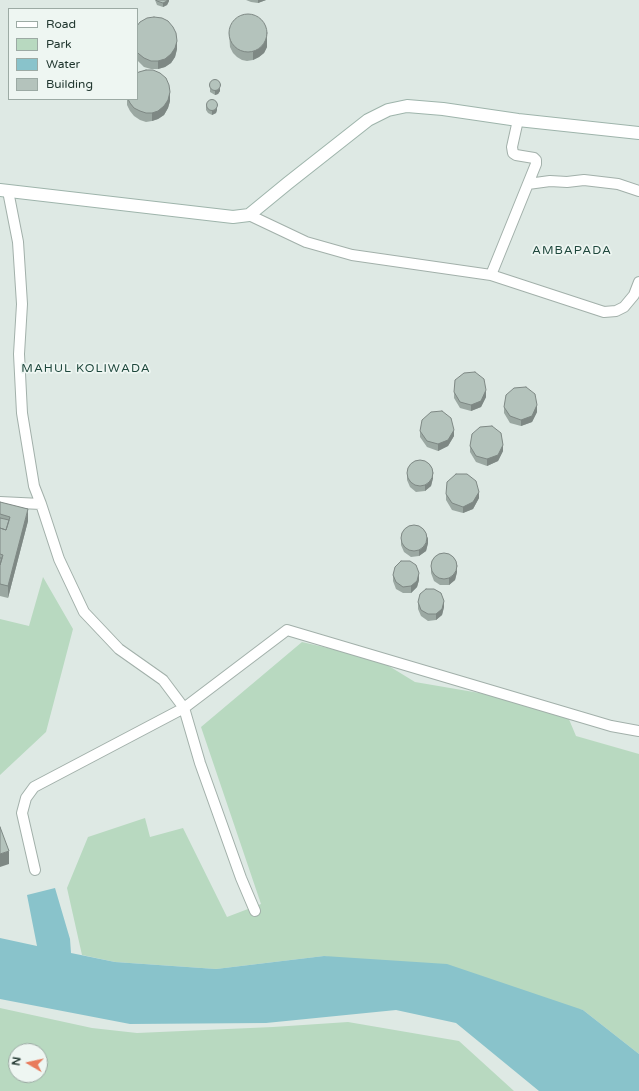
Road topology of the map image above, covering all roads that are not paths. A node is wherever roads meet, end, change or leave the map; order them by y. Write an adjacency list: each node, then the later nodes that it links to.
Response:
1 (518, 120): 2 (street); 3 (street); 6 (street)
2 (639, 133)
3 (528, 184): 5 (street); 7 (street)
4 (4, 191): 6 (street); 10 (street)
5 (639, 191)
6 (249, 215): 7 (street)
7 (491, 275): 8 (street)
8 (639, 282)
9 (0, 502): 10 (street)
10 (41, 504): 11 (street)
11 (184, 708): 12 (street); 13 (street); 14 (street)
12 (639, 731)
13 (34, 870)
14 (254, 911)

